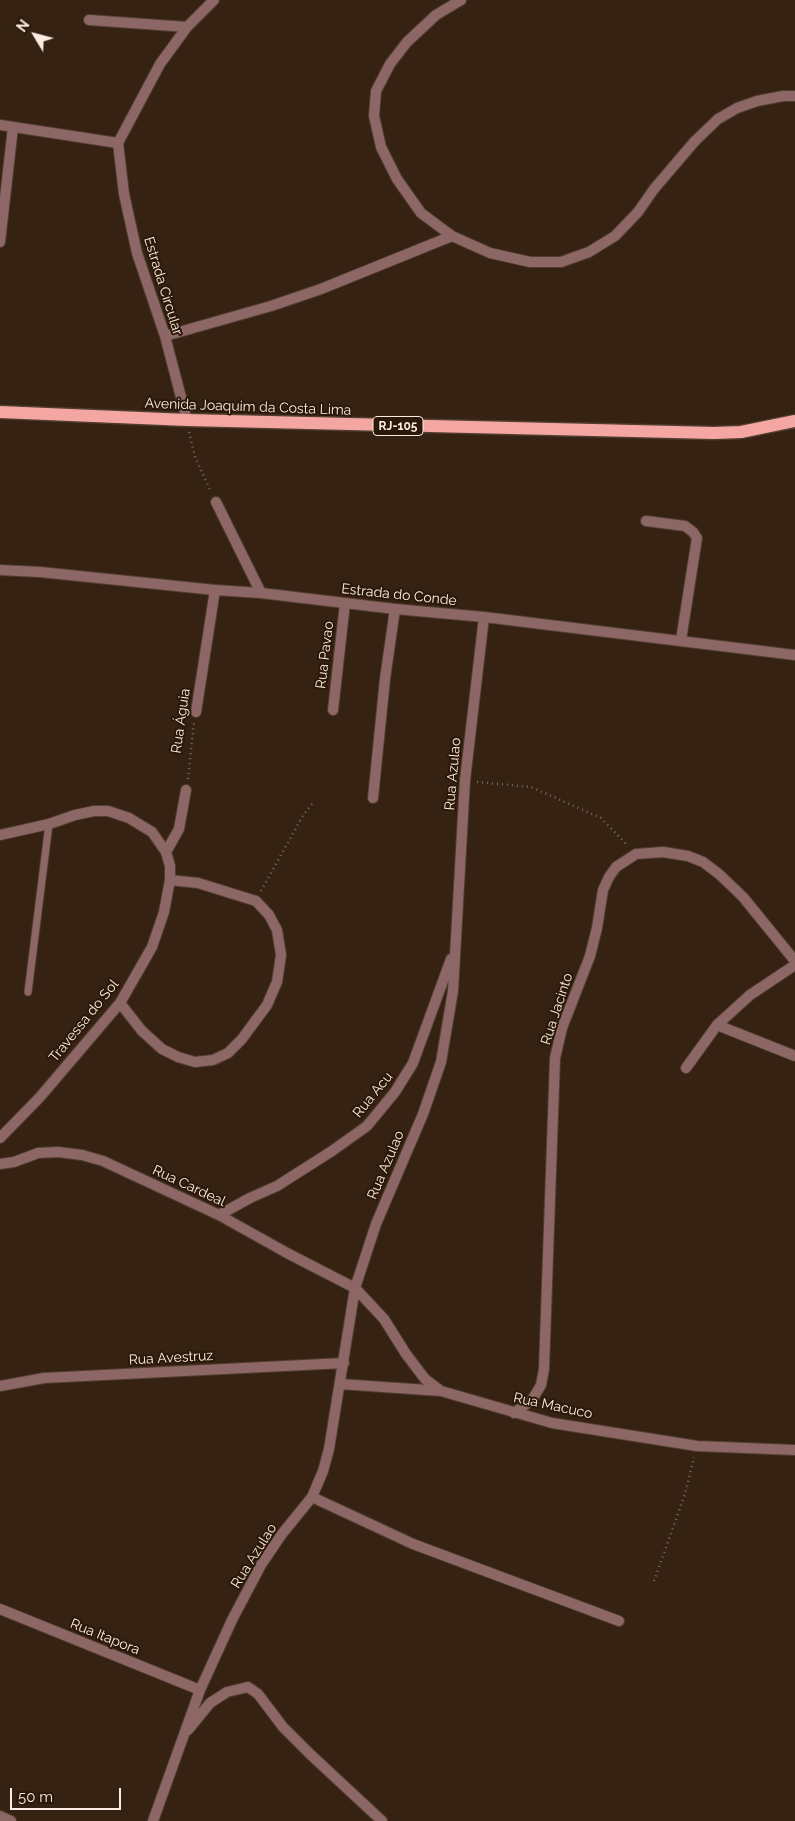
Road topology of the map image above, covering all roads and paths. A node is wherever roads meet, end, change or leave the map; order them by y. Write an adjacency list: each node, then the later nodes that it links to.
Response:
1 (214, 0): 4 (street)
2 (461, 0): 9 (street)
3 (89, 20): 4 (street)
4 (186, 27): 8 (street)
5 (795, 96): 9 (street)
6 (0, 126): 7 (street)
7 (13, 127): 8 (street); 10 (street)
8 (118, 143): 11 (street, Estrada Circular)
9 (452, 236): 11 (street)
10 (0, 242)
11 (164, 336): 13 (street, Estrada Circular)
12 (0, 412): 13 (main road, Avenida Joaquim da Costa Lima / RJ-105)
13 (188, 420): 14 (main road, Avenida Joaquim da Costa Lima / RJ-105); 15 (path)
14 (795, 421)
15 (216, 502): 19 (street)
16 (646, 521): 23 (street)
17 (0, 570): 18 (street, Estrada do Conde)
18 (215, 590): 19 (street, Estrada do Conde); 26 (street, Rua Águia)
19 (261, 593): 20 (street, Estrada do Conde)
20 (345, 603): 21 (street, Estrada do Conde); 25 (street, Rua Pavao)
21 (395, 609): 22 (street, Estrada do Conde); 29 (street)
22 (484, 617): 23 (street, Estrada do Conde); 27 (street, Rua Azulao)
23 (681, 640): 24 (street, Estrada do Conde)
24 (795, 655)
25 (333, 710)
26 (196, 712): 28 (path, Rua Águia)
27 (465, 780): 34 (path); 37 (street, Rua Azulao)
28 (186, 790): 33 (street)
29 (373, 798)
30 (312, 804): 36 (path)
31 (49, 824): 32 (street, Travessa do Sol); 33 (street, Travessa do Sol); 40 (lane)
32 (0, 835)
33 (166, 852): 35 (street, Travessa do Sol)
34 (636, 854): 38 (street, Rua Jacinto); 53 (street, Rua Jacinto)
35 (170, 880): 36 (street); 41 (street, Travessa do Sol)
36 (256, 901): 41 (street)
37 (455, 950): 47 (street, Rua Acu); 48 (street, Rua Azulao)
38 (795, 961)
39 (795, 965): 42 (street)
40 (28, 992)
41 (120, 1003): 45 (street, Travessa do Sol)
42 (717, 1025): 43 (street); 44 (street)
43 (795, 1056)
44 (686, 1068)
45 (0, 1138)
46 (0, 1164): 47 (street, Rua Cardeal)
47 (219, 1215): 48 (street, Rua Cardeal)
48 (355, 1288): 49 (street, Rua Azulao); 52 (street, Rua Macuco)
49 (344, 1363): 50 (street, Rua Azulao); 51 (street, Rua Avestruz)
50 (340, 1384): 52 (street); 56 (street, Rua Azulao)
51 (0, 1386)
52 (441, 1391): 53 (street, Rua Macuco)
53 (514, 1413): 54 (street, Rua Macuco)
54 (696, 1446): 55 (street, Rua Macuco); 57 (path)
55 (795, 1450)
56 (312, 1497): 59 (street); 60 (street, Rua Azulao)
57 (654, 1582)
58 (0, 1609): 60 (street, Rua Itapora)
59 (619, 1622)
60 (200, 1690): 61 (street, Rua Azulao)
61 (182, 1737): 64 (street, Rua Azulao); 65 (street)
62 (0, 1816): 63 (street)
63 (11, 1821)
64 (153, 1821)
65 (382, 1821)

